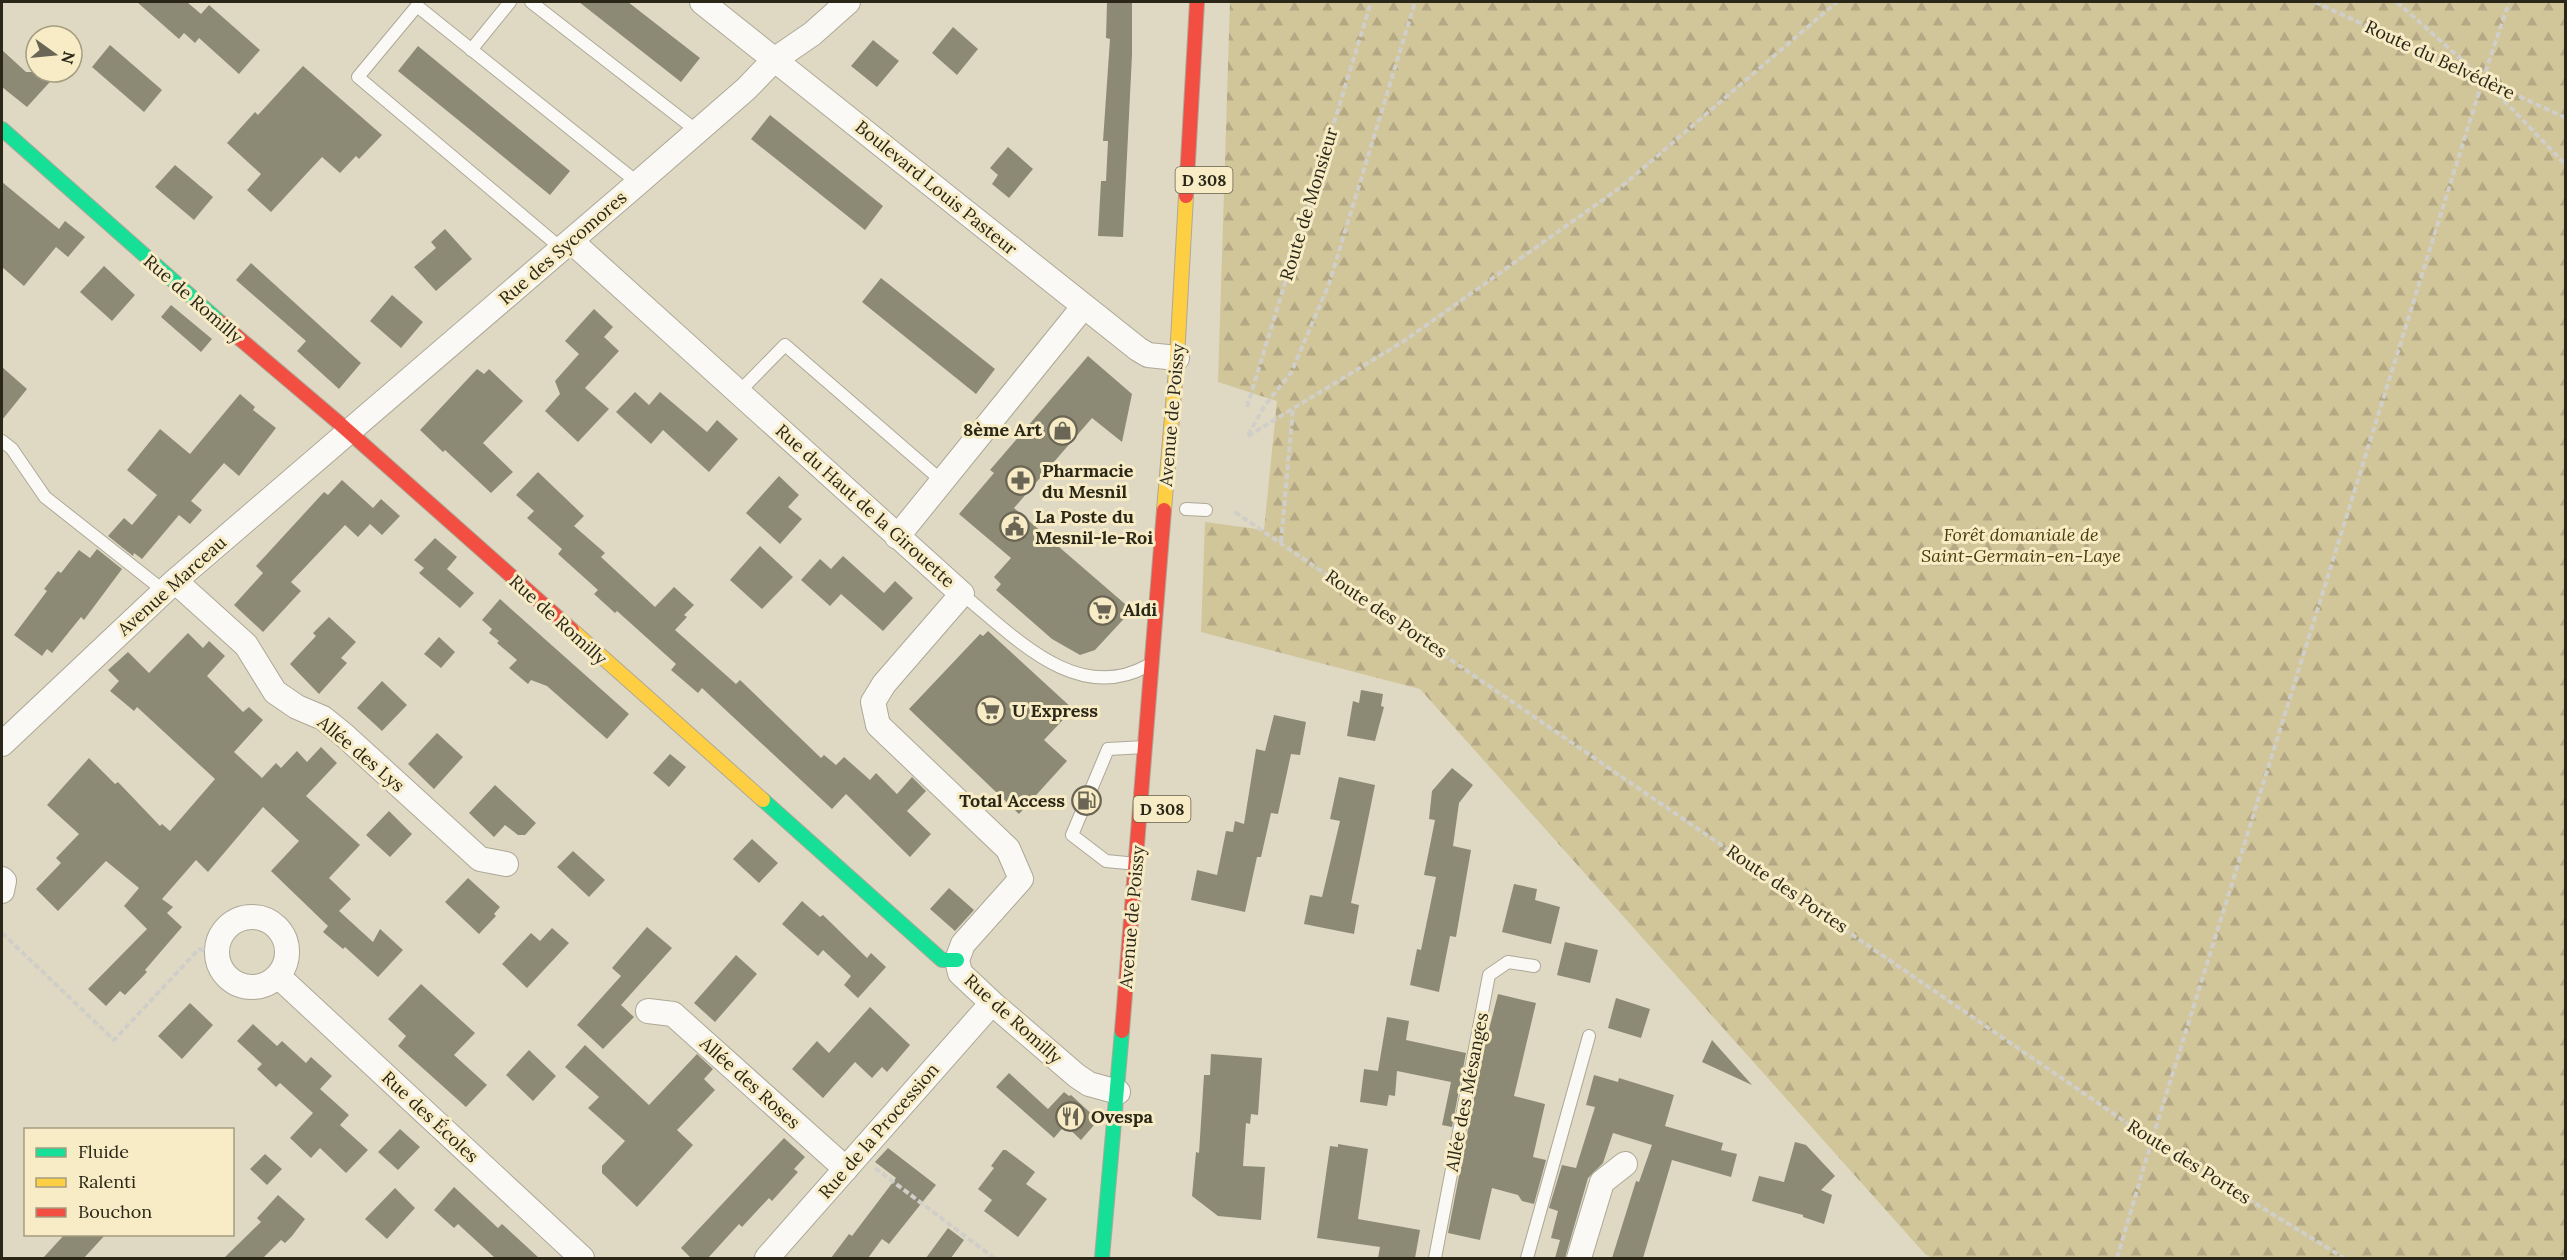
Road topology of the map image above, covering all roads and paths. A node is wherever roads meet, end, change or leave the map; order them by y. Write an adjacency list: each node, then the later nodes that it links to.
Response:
1 (510, 2): 14 (lane)
2 (531, 2): 20 (lane)
3 (702, 2): 15 (street, Boulevard Louis Pasteur)
4 (848, 2): 15 (street, Rue des Sycomores)
5 (1197, 2): 25 (main road, Avenue de Poissy / D 308)
6 (1207, 2): 17 (main road)
7 (1371, 2): 27 (path, Route de Monsieur)
8 (1415, 2): 28 (path)
9 (1837, 2): 28 (path)
10 (2315, 2): 16 (path, Route du Belvédère)
11 (2397, 2): 16 (path)
12 (2509, 2): 16 (path)
13 (415, 4): 14 (lane); 23 (lane)
14 (471, 50): 22 (lane)
15 (774, 60): 20 (street, Rue des Sycomores); 24 (street, Boulevard Louis Pasteur)
16 (2482, 79): 18 (path, Route du Belvédère); 21 (path); 55 (path)
17 (1206, 89)
18 (2565, 118)
19 (2, 129): 29 (main road, Rue de Romilly)
20 (697, 131): 22 (street, Rue des Sycomores)
21 (2565, 165)
22 (638, 183): 23 (street, Rue des Sycomores)
23 (567, 245): 26 (street, Rue du Haut de la Girouette); 29 (street, Rue des Sycomores)
24 (1084, 306): 25 (street, Boulevard Louis Pasteur); 31 (street)
25 (1183, 358): 39 (main road, Avenue de Poissy / D 308)
26 (738, 393): 31 (lane); 35 (street, Rue du Haut de la Girouette)
27 (1247, 407)
28 (1293, 408): 36 (path)
29 (347, 433): 37 (street, Avenue Marceau); 48 (main road, Rue de Romilly)
30 (2, 441): 37 (lane)
31 (942, 481): 35 (street)
32 (1186, 508): 33 (lane)
33 (1206, 510)
34 (1235, 512): 36 (path, Route des Portes)
35 (897, 537): 38 (street, Rue du Haut de la Girouette)
36 (1281, 542): 55 (path, Route des Portes)
37 (169, 586): 40 (street, Avenue Marceau); 42 (street, Allée des Lys)
38 (962, 594): 39 (lane); 48 (street, Rue du Haut de la Girouette)
39 (1162, 664): 41 (main road, Avenue de Poissy / D 308)
40 (2, 744)
41 (1157, 747): 43 (main road, Avenue de Poissy / D 308); 43 (lane)
42 (506, 864)
43 (1137, 864): 54 (main road, Avenue de Poissy / D 308)
44 (2, 879): 45 (street)
45 (2, 891)
46 (2, 933): 47 (path)
47 (216, 953): 50 (street); 50 (street)
48 (957, 960): 51 (street, Rue de Romilly)
49 (1534, 966): 62 (lane, Allée des Mésanges)
50 (278, 976): 58 (street, Rue des Écoles)
51 (992, 1003): 54 (street, Rue de Romilly); 56 (street, Rue de la Procession)
52 (648, 1011): 56 (street, Allée des Roses)
53 (1589, 1036): 63 (lane)
54 (1127, 1092): 61 (main road, Avenue de Poissy / D 308)
55 (2152, 1140): 65 (path); 66 (path, Route des Portes)
56 (852, 1162): 59 (street, Rue de la Procession); 60 (path)
57 (1625, 1164): 64 (street)
58 (582, 1258)
59 (767, 1258)
60 (994, 1258)
61 (1105, 1258)
62 (1435, 1258)
63 (1527, 1258)
64 (1579, 1258)
65 (2117, 1258)
66 (2344, 1258)

